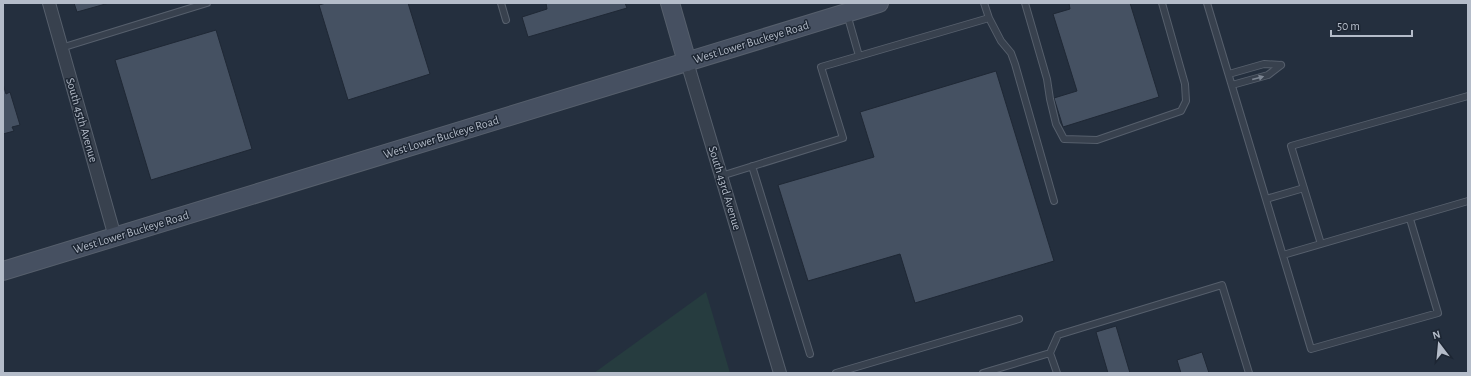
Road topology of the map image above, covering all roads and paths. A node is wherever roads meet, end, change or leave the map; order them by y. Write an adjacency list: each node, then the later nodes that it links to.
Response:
1 (49, 3): 13 (street, South 45th Avenue)
2 (207, 3): 13 (lane)
3 (501, 3): 12 (lane)
4 (670, 3): 15 (main road, South 43rd Avenue)
5 (879, 3): 10 (main road, West Lower Buckeye Road)
6 (984, 3): 11 (lane)
7 (1025, 3): 8 (lane)
8 (1162, 3)
9 (1207, 3): 16 (lane)
10 (846, 13): 14 (lane); 15 (main road, West Lower Buckeye Road)
11 (989, 18): 14 (lane); 23 (lane)
12 (506, 20)
13 (61, 48): 26 (street, South 45th Avenue)
14 (859, 56): 19 (lane)
15 (688, 62): 20 (street, South 43rd Avenue); 26 (main road, West Lower Buckeye Road)
16 (1228, 74): 17 (lane); 17 (lane, one-way to 16)
17 (1232, 85): 22 (lane)
18 (1468, 96): 21 (lane)
19 (752, 166): 20 (lane); 32 (lane)
20 (721, 176): 33 (street, South 43rd Avenue)
21 (1304, 188): 22 (lane); 27 (lane)
22 (1266, 200): 28 (lane)
23 (1054, 201)
24 (1468, 201): 25 (lane)
25 (1410, 219): 27 (lane); 28 (lane)
26 (115, 237): 29 (main road, West Lower Buckeye Road)
27 (1321, 244): 28 (lane)
28 (1283, 255)
29 (3, 271)
30 (1019, 319): 34 (lane)
31 (1050, 353): 35 (lane); 36 (lane); 37 (lane)
32 (810, 354)
33 (780, 373)
34 (836, 373)
35 (983, 373)
36 (1056, 373)
37 (1249, 373)

